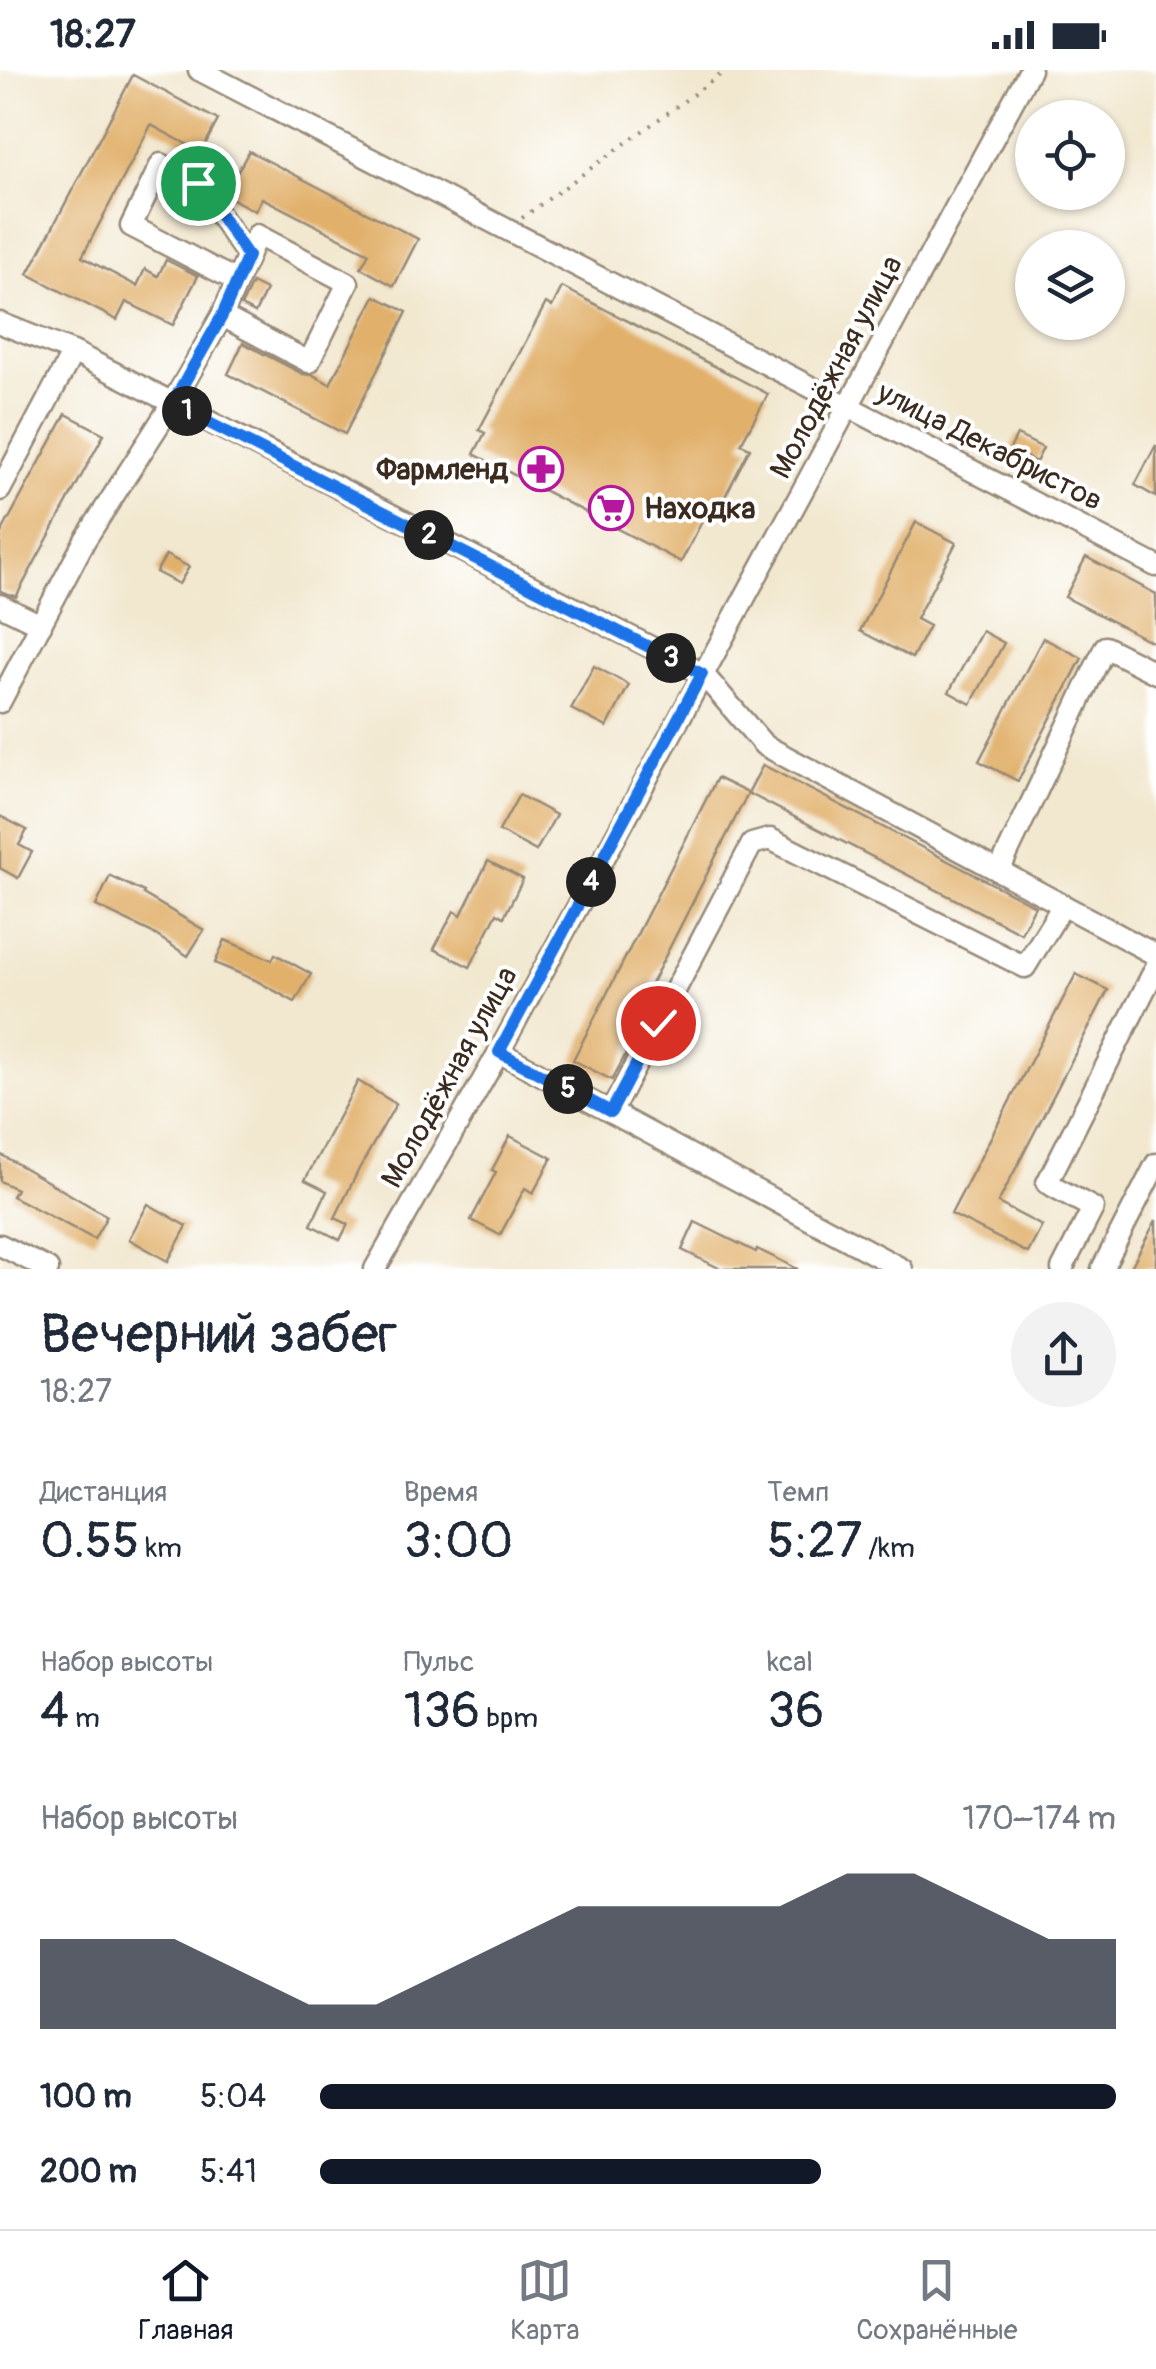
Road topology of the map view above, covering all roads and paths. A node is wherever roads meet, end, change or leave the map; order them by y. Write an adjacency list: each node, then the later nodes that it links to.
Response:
1 (199, 70): 4 (street, улица Декабристов)
2 (727, 70): 4 (path)
3 (1030, 70): 11 (street, Молодёжная улица)
4 (506, 229): 11 (street, улица Декабристов)
5 (248, 256): 6 (street); 6 (street); 7 (street)
6 (237, 281): 7 (street)
7 (222, 316): 10 (street)
8 (0, 323): 9 (street)
9 (73, 352): 10 (street); 12 (street)
10 (172, 404): 15 (street); 17 (street)
11 (849, 408): 13 (street, улица Декабристов); 17 (street, Молодёжная улица)
12 (0, 490)
13 (1156, 566)
14 (0, 605): 15 (street)
15 (41, 624): 18 (street)
16 (1156, 672): 19 (street)
17 (702, 674): 19 (street); 23 (street, Молодёжная улица)
18 (0, 702)
19 (999, 871): 20 (street)
20 (1063, 905): 21 (street); 24 (street)
21 (1156, 955)
22 (1156, 967): 30 (street)
23 (499, 1052): 24 (street); 28 (street, Молодёжная улица)
24 (611, 1112): 29 (street)
25 (1156, 1164): 31 (street)
26 (0, 1246): 27 (street)
27 (48, 1269)
28 (375, 1269)
29 (902, 1269)
30 (1062, 1269)
31 (1102, 1269)

